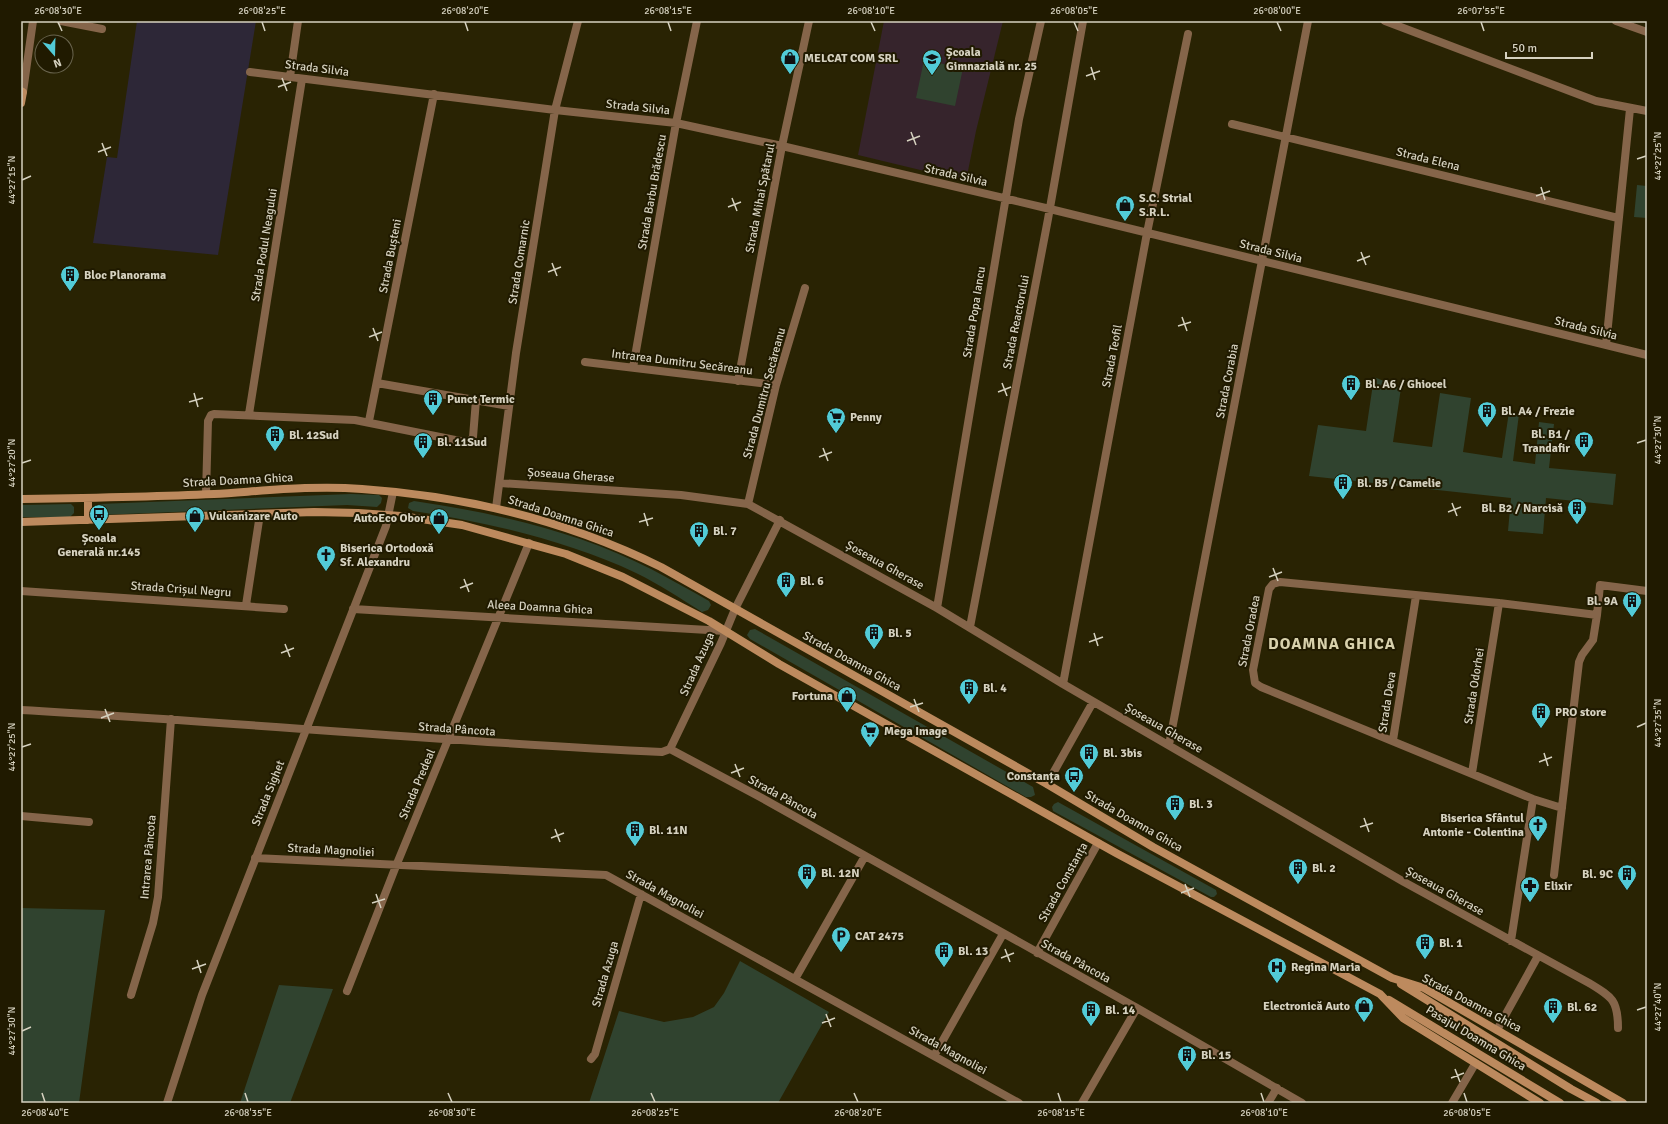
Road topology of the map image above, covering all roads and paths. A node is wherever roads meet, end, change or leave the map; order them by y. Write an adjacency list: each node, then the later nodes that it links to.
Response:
1 (33, 21): 18 (street)
2 (62, 21): 12 (street)
3 (298, 21): 16 (street)
4 (578, 21): 22 (street, Strada Comarnic)
5 (697, 21): 24 (street, Strada Barbu Brădescu)
6 (809, 21): 27 (street, Strada Mihai Spătarul)
7 (1041, 21): 28 (street, Strada Popa Iancu)
8 (1083, 21): 29 (street, Strada Reactorului)
9 (1308, 21): 26 (street, Strada Corabia)
10 (1385, 21): 21 (street)
11 (1616, 21): 13 (street)
12 (102, 29)
13 (1647, 32)
14 (1188, 34): 31 (street, Strada Teofil)
15 (250, 72): 16 (street, Strada Silvia)
16 (290, 77): 17 (street, Strada Silvia)
17 (302, 78): 19 (street, Strada Silvia); 43 (street, Strada Podul Neagului)
18 (22, 91): 20 (main road)
19 (434, 94): 22 (street, Strada Silvia); 39 (street, Strada Bușteni)
20 (21, 103)
21 (1630, 109): 23 (street); 30 (street)
22 (555, 110): 24 (street, Strada Silvia); 42 (street, Strada Comarnic)
23 (1647, 111)
24 (676, 123): 27 (street, Strada Silvia); 37 (street, Strada Barbu Brădescu)
25 (1232, 124): 26 (street, Strada Elena)
26 (1285, 137): 30 (street, Strada Elena); 32 (street, Strada Corabia)
27 (782, 146): 28 (street, Strada Silvia); 38 (street, Strada Mihai Spătarul)
28 (1005, 199): 29 (street, Strada Silvia); 63 (street, Strada Popa Iancu)
29 (1050, 209): 31 (street, Strada Silvia); 69 (street, Strada Reactorului)
30 (1618, 218): 34 (street)
31 (1147, 233): 32 (street, Strada Silvia); 71 (street, Strada Teofil)
32 (1262, 262): 34 (street, Strada Silvia); 78 (street, Strada Corabia)
33 (805, 288): 40 (street, Strada Dumitru Secăreanu)
34 (1606, 345): 35 (street, Strada Silvia)
35 (1647, 355)
36 (585, 362): 37 (street, Intrarea Dumitru Secăreanu)
37 (633, 368): 38 (street, Intrarea Dumitru Secăreanu)
38 (738, 381): 40 (street, Intrarea Dumitru Secăreanu)
39 (377, 383): 41 (street); 44 (street, Strada Bușteni)
40 (776, 385): 50 (street, Strada Dumitru Secăreanu)
41 (476, 400): 42 (street); 44 (street)
42 (509, 406): 45 (street, Strada Comarnic)
43 (249, 414): 44 (street); 47 (street)
44 (369, 422)
45 (500, 483): 50 (street, Șoseaua Gherase); 51 (street, Strada Comarnic)
46 (393, 492): 47 (main road, Strada Doamna Ghica); 51 (main road, Strada Doamna Ghica); 53 (street, Strada Sighet)
47 (206, 494): 48 (main road, Strada Doamna Ghica)
48 (88, 498): 49 (main road, Strada Doamna Ghica); 54 (main road)
49 (21, 499)
50 (748, 504): 55 (street, Șoseaua Gherase)
51 (496, 508): 66 (main road, Strada Doamna Ghica)
52 (260, 514): 53 (main road); 54 (main road); 62 (street, Strada Crișul Negru)
53 (388, 516): 57 (main road); 65 (street, Strada Sighet)
54 (88, 520): 56 (main road)
55 (780, 520): 63 (street, Șoseaua Gherase); 66 (street)
56 (21, 522)
57 (529, 543): 68 (street, Strada Predeal); 70 (main road)
58 (21, 591): 62 (street, Strada Crișul Negru)
59 (1647, 591): 67 (street)
60 (1416, 596): 61 (street, Strada Oradea); 76 (street, Strada Deva); 76 (street, Strada Oradea)
61 (1499, 603): 67 (street, Strada Oradea); 80 (street, Strada Odorhei)
62 (246, 605): 64 (street)
63 (937, 608): 69 (street, Șoseaua Gherase)
64 (284, 609)
65 (353, 609): 68 (street, Aleea Doamna Ghica); 75 (street, Strada Sighet)
66 (735, 609): 70 (street, Strada Azuga); 81 (main road, Strada Doamna Ghica)
67 (1596, 615): 83 (street)
68 (499, 617): 70 (street, Aleea Doamna Ghica); 77 (street, Strada Predeal)
69 (970, 627): 71 (street, Șoseaua Gherase)
70 (725, 631): 79 (street, Strada Azuga); 86 (main road)
71 (1063, 684): 72 (street, Șoseaua Gherase)
72 (1093, 702): 78 (street, Șoseaua Gherase); 81 (street)
73 (21, 710): 74 (street, Strada Pâncota)
74 (171, 719): 75 (street, Strada Pâncota); 100 (street, Intrarea Pâncota)
75 (306, 730): 77 (street, Strada Pâncota); 88 (street, Strada Sighet)
76 (1393, 740): 80 (street, Strada Oradea)
77 (448, 741): 79 (street, Strada Pâncota); 89 (street, Strada Predeal)
78 (1169, 744): 93 (street, Șoseaua Gherase)
79 (670, 750): 87 (street, Strada Pâncota)
80 (1472, 773): 82 (street, Strada Oradea)
81 (1047, 784): 96 (main road, Strada Doamna Ghica)
82 (1533, 799): 83 (street, Strada Oradea); 93 (street)
83 (1562, 808): 90 (street)
84 (21, 816): 85 (street)
85 (90, 822)
86 (1098, 842): 94 (street, Strada Constanța); 99 (main road)
87 (865, 856): 92 (street, Strada Pâncota); 97 (street)
88 (255, 858): 89 (street, Strada Magnoliei); 108 (street, Strada Sighet)
89 (396, 866): 91 (street, Strada Magnoliei); 98 (street, Strada Predeal)
90 (1554, 875)
91 (641, 894): 97 (street, Strada Magnoliei); 105 (street, Strada Azuga)
92 (1003, 934): 94 (street, Strada Pâncota); 104 (street)
93 (1511, 941): 95 (street, Șoseaua Gherase)
94 (1037, 953): 101 (street, Strada Pâncota)
95 (1538, 956): 102 (street, Șoseaua Gherase); 103 (street)
96 (1392, 978): 103 (main road, Strada Doamna Ghica); 116 (main road, Pasajul Doamna Ghica)
97 (795, 979): 104 (street, Strada Magnoliei)
98 (347, 991)
99 (1380, 994): 106 (main road); 115 (main road, Pasajul Doamna Ghica)
100 (131, 995)
101 (1137, 1008): 107 (street, Strada Pâncota); 110 (street)
102 (1618, 1028)
103 (1498, 1030): 117 (main road, Strada Doamna Ghica)
104 (934, 1056): 109 (street, Strada Magnoliei)
105 (591, 1059)
106 (1475, 1064): 113 (street); 114 (main road)
107 (1276, 1088): 111 (street); 112 (street, Strada Pâncota)
108 (167, 1103)
109 (1019, 1103)
110 (1082, 1103)
111 (1268, 1103)
112 (1302, 1103)
113 (1452, 1103)
114 (1540, 1103)
115 (1560, 1103)
116 (1597, 1103)
117 (1623, 1103)

